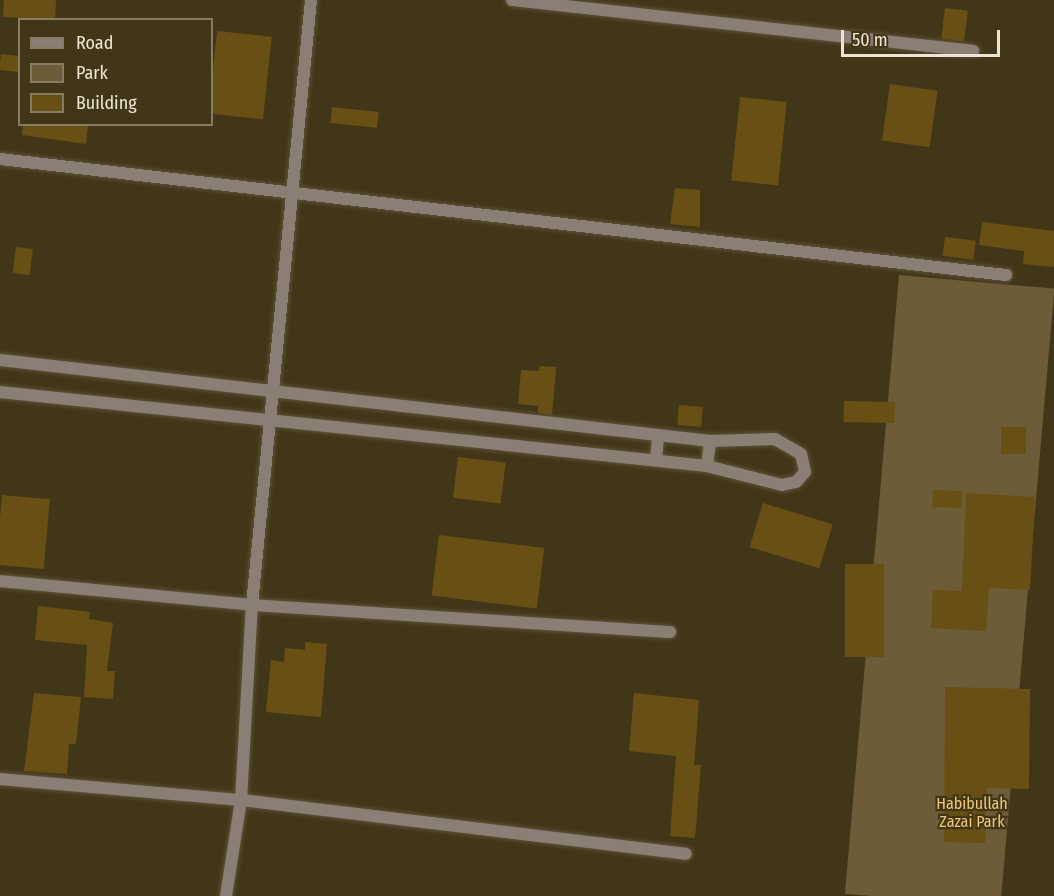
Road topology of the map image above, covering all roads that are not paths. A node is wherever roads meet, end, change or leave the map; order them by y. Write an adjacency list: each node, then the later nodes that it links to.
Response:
1 (311, 0): 5 (street)
2 (512, 0): 3 (street)
3 (973, 51)
4 (0, 159): 5 (street)
5 (291, 194): 6 (street); 8 (street)
6 (1006, 275)
7 (0, 360): 8 (street)
8 (272, 391): 10 (street); 11 (street)
9 (0, 392): 10 (street)
10 (270, 420): 13 (street); 16 (street)
11 (658, 435): 12 (street); 13 (street)
12 (710, 441): 14 (street); 14 (street)
13 (656, 460): 14 (street)
14 (707, 466)
15 (0, 581): 16 (street)
16 (252, 605): 17 (street); 19 (street)
17 (670, 632)
18 (0, 779): 19 (street)
19 (241, 800): 20 (street); 21 (street)
20 (686, 854)
21 (226, 896)

